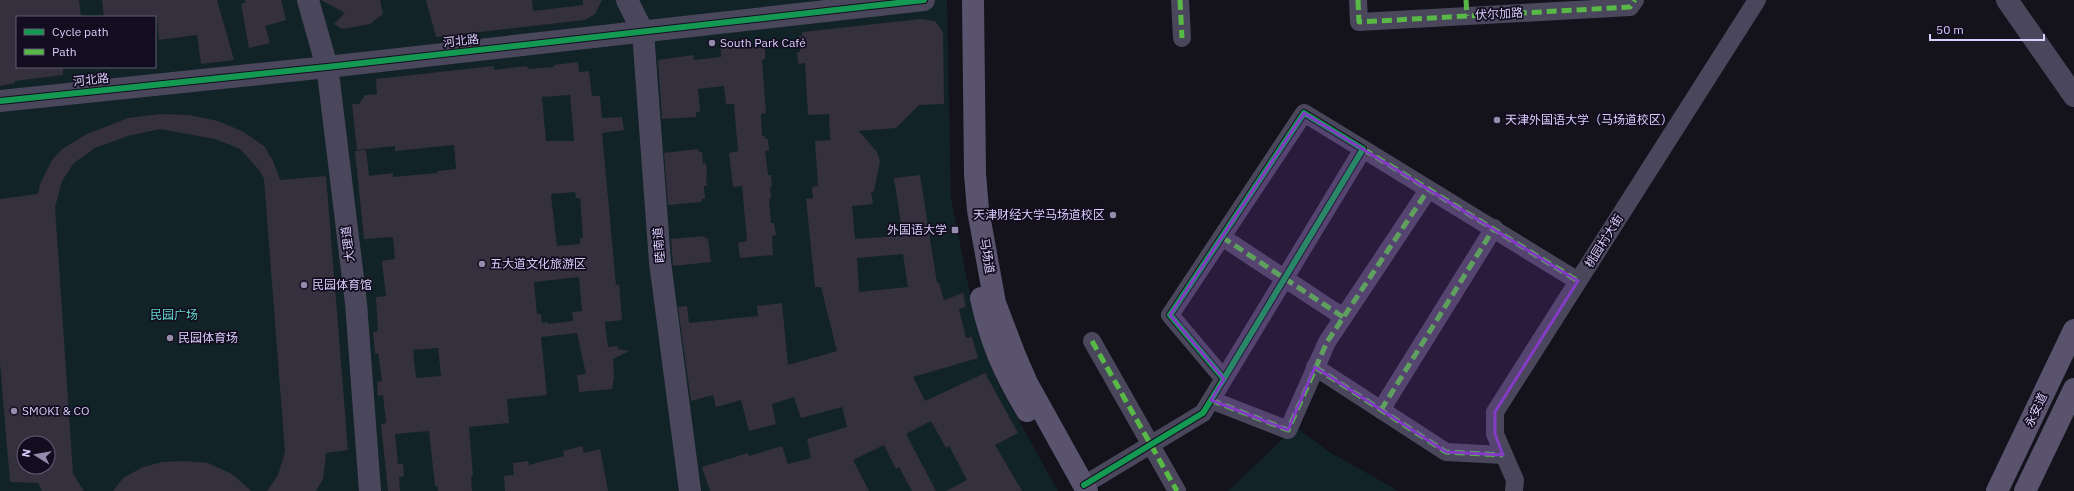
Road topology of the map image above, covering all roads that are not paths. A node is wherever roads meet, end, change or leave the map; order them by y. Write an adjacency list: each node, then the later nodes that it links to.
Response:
1 (308, 0): 14 (street, 大理道)
2 (627, 0): 12 (street, 睦南道)
3 (924, 0): 12 (street, 河北路)
4 (962, 0): 33 (main road, 马场道)
5 (973, 0): 33 (main road, 马场道)
6 (1180, 0): 13 (street)
7 (1358, 0): 11 (street, 伏尔加路)
8 (1634, 0): 11 (street, 伏尔加路)
9 (1757, 0): 22 (street, 桃园村大街)
10 (2007, 0): 15 (street)
11 (1466, 8)
12 (642, 32): 14 (street, 河北路); 35 (street, 睦南道)
13 (1182, 38)
14 (327, 67): 16 (street, 河北路); 34 (street, 大理道)
15 (2074, 96)
16 (0, 101)
17 (1363, 149): 18 (street); 20 (street); 21 (street)
18 (1428, 190): 19 (street); 23 (street)
19 (1494, 228): 22 (street); 30 (street)
20 (1222, 237): 21 (street); 27 (street)
21 (1285, 278): 23 (street); 27 (street)
22 (1578, 281): 32 (street, 桃园村大街)
23 (1343, 317): 26 (street)
24 (2074, 330): 38 (main road, 永安道)
25 (1092, 341): 31 (street)
26 (1315, 367): 29 (street); 30 (street)
27 (1224, 379): 29 (street)
28 (2074, 389): 39 (main road, 永安道)
29 (1211, 400): 31 (street)
30 (1381, 410): 32 (street)
31 (1150, 444): 33 (street); 36 (street)
32 (1502, 454): 37 (street, 桃园村大街)
33 (1081, 489)
34 (370, 491)
35 (690, 491)
36 (1176, 491)
37 (1514, 491)
38 (1997, 491)
39 (2025, 491)

